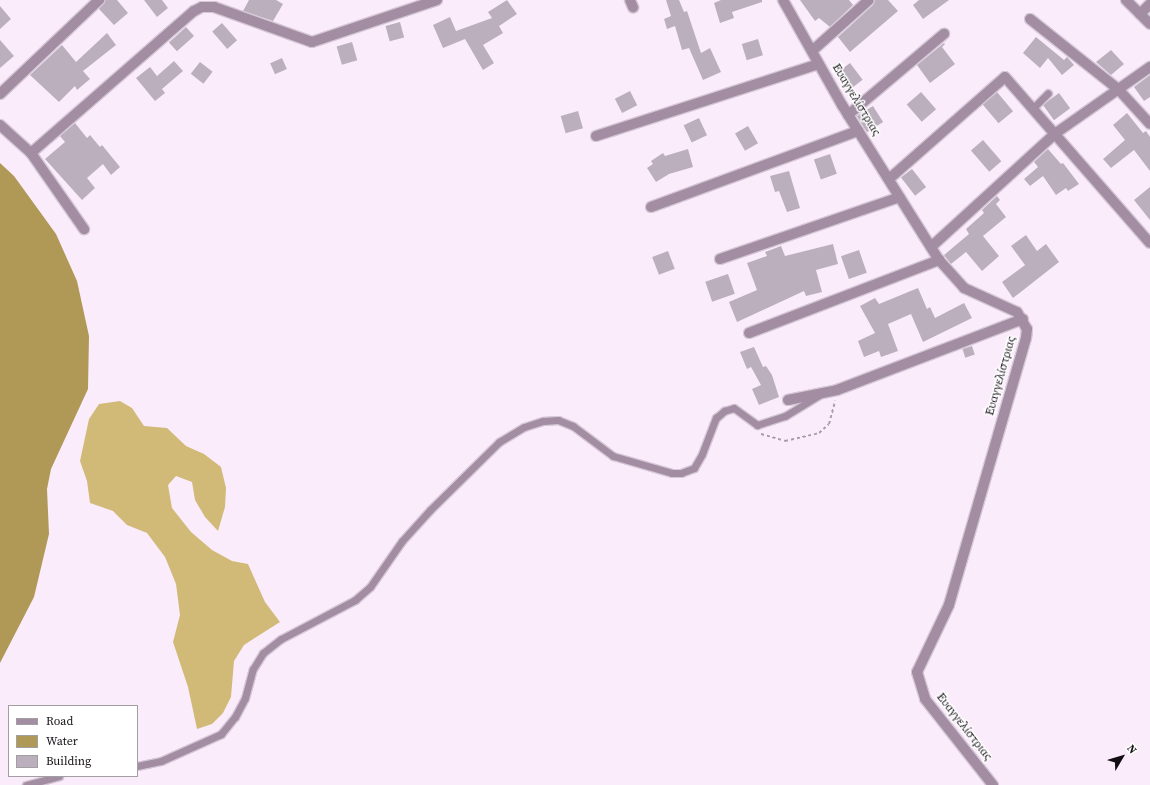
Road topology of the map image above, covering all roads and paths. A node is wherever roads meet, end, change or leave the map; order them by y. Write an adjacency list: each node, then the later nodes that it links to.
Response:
1 (99, 0): 16 (street)
2 (437, 0): 7 (street)
3 (783, 0): 12 (street, Ευαγγελίστριας)
4 (869, 0): 12 (street)
5 (1126, 0): 8 (street)
6 (1150, 4): 8 (street)
7 (407, 5): 25 (street)
8 (1140, 14): 10 (street)
9 (1030, 19): 15 (street)
10 (1150, 24)
11 (944, 34): 19 (street)
12 (812, 51): 13 (street, Ευαγγελίστριας)
13 (819, 64): 19 (street, Ευαγγελίστριας); 24 (street)
14 (1150, 67): 15 (street)
15 (1118, 89): 20 (street); 23 (street)
16 (0, 94)
17 (1048, 94): 18 (lane)
18 (1033, 108): 23 (street); 26 (street)
19 (848, 115): 22 (street, Ευαγγελίστριας)
20 (1150, 124)
21 (0, 125): 25 (street)
22 (858, 131): 26 (street, Ευαγγελίστριας); 28 (street)
23 (1056, 134): 30 (street); 31 (street)
24 (596, 136)
25 (31, 153): 29 (street)
26 (889, 179): 27 (street, Ευαγγελίστριας)
27 (900, 198): 31 (street, Ευαγγελίστριας); 32 (street)
28 (651, 207)
29 (84, 229)
30 (1150, 243)
31 (931, 247): 33 (street, Ευαγγελίστριας)
32 (720, 259)
33 (939, 260): 34 (street, Ευαγγελίστριας); 35 (street)
34 (1023, 319): 36 (street); 43 (street, Ευαγγελίστριας)
35 (749, 333)
36 (837, 390): 37 (street); 39 (path)
37 (821, 394): 38 (street); 39 (lane)
38 (788, 400)
39 (752, 423): 40 (lane)
40 (138, 766)
41 (55, 777): 42 (lane)
42 (26, 785)
43 (993, 785)

